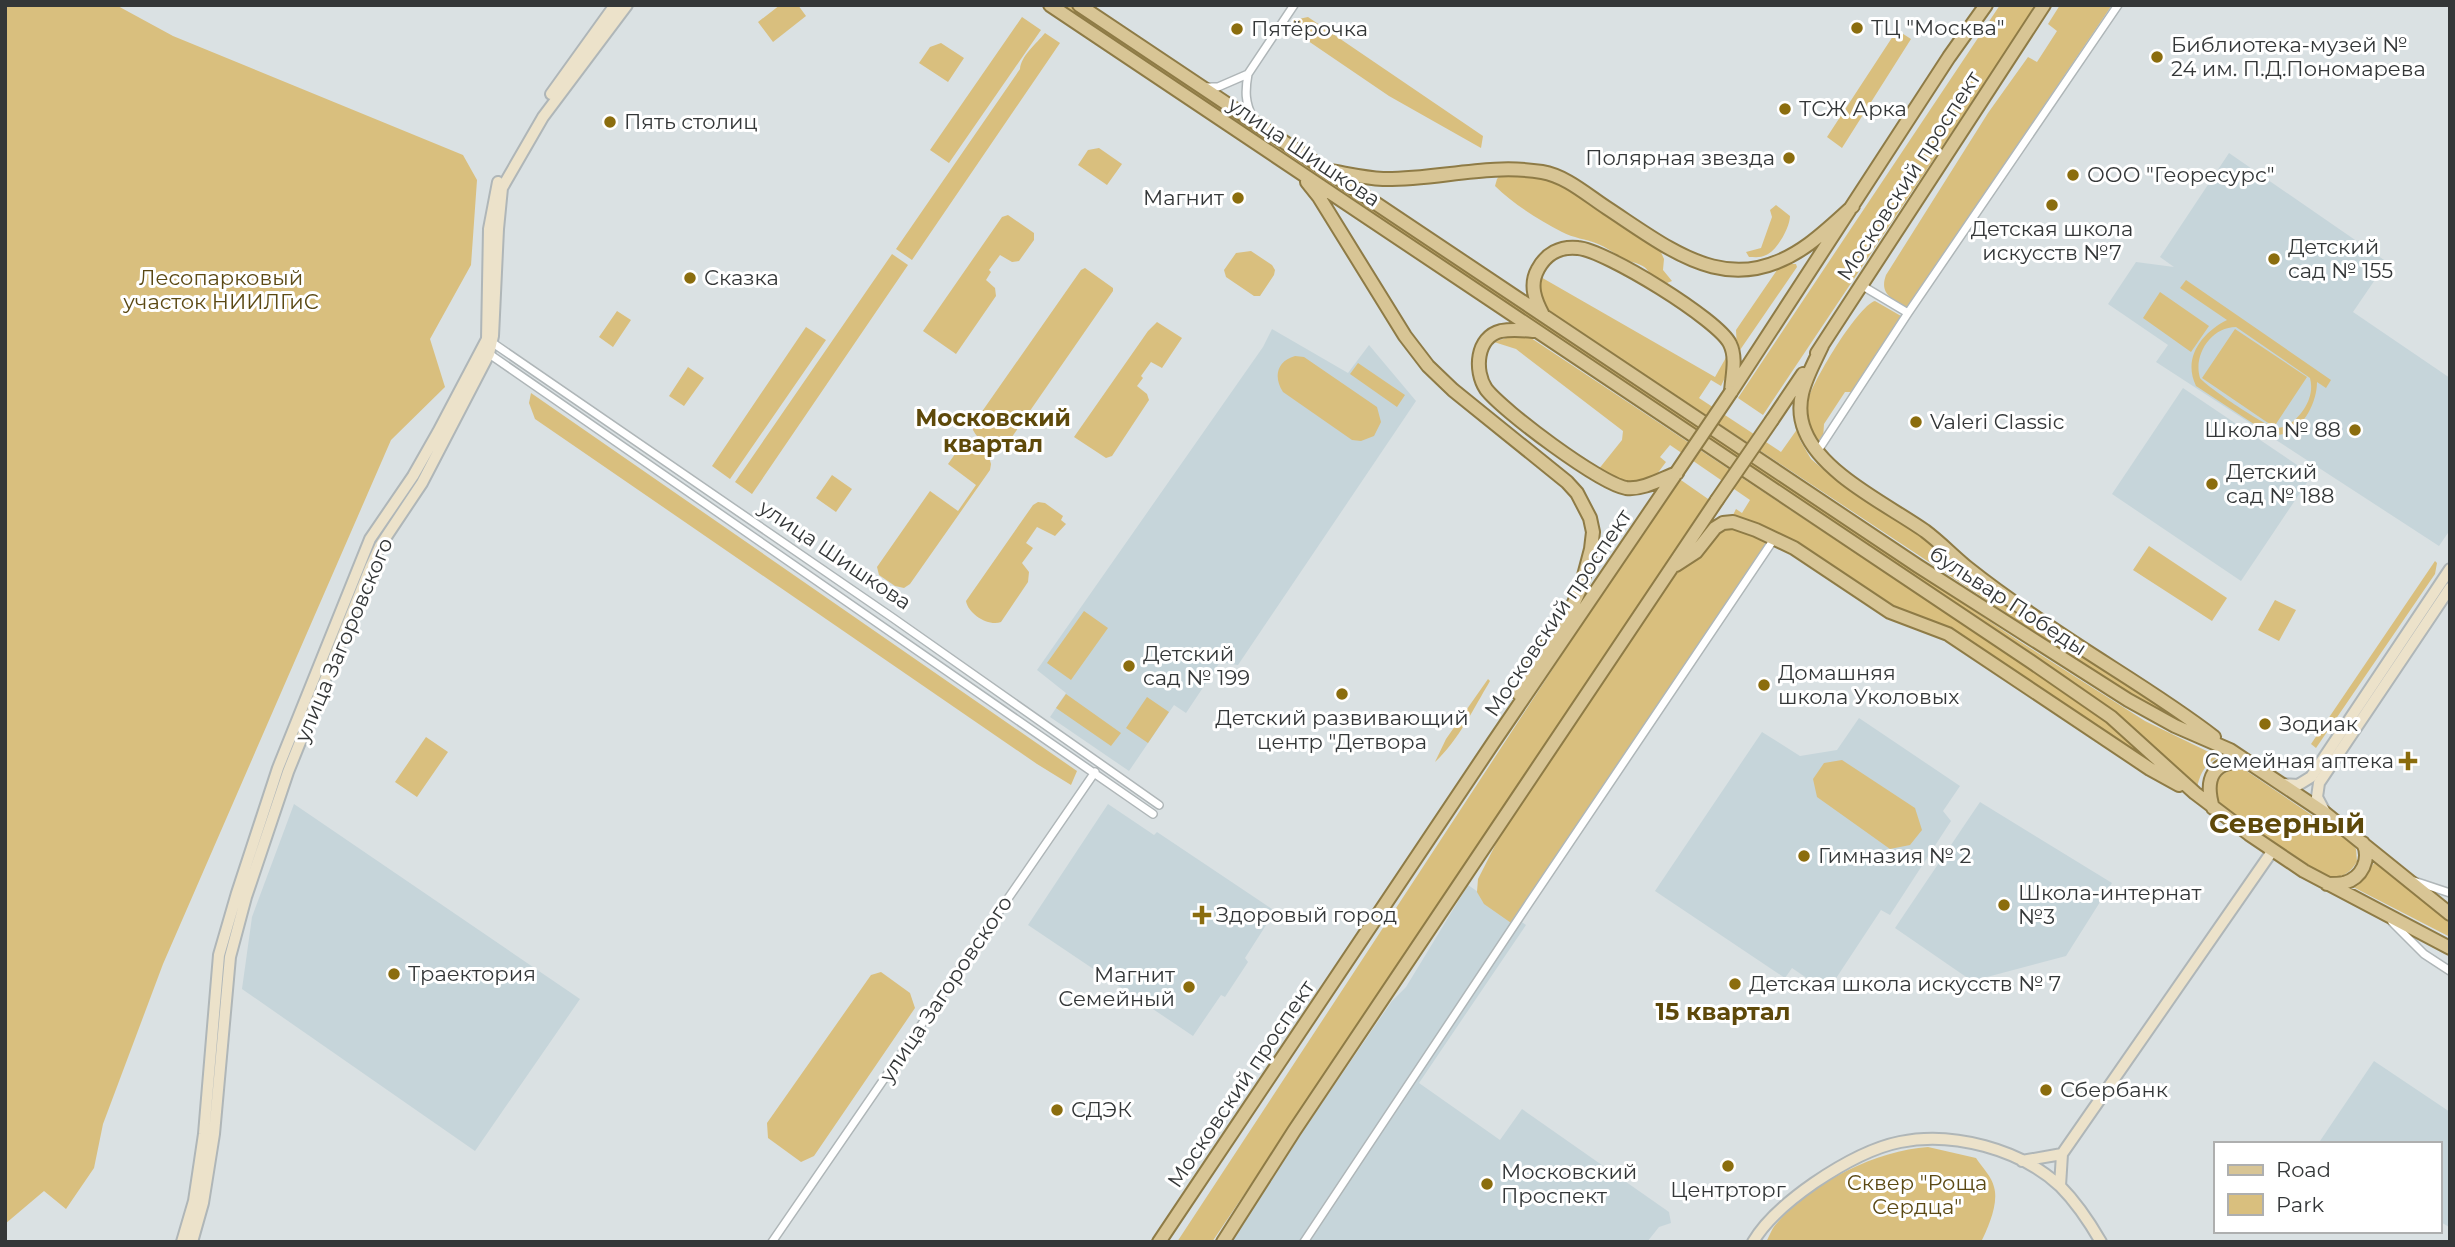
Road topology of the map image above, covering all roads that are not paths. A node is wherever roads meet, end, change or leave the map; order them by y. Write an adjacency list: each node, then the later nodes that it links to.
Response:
1 (615, 5): 19 (street, улица Загоровского)
2 (627, 5): 19 (street, улица Загоровского)
3 (1079, 5): 10 (main road, улица Шишкова)
4 (1294, 5): 9 (street)
5 (1986, 5): 14 (main road, Московский проспект)
6 (2045, 5): 15 (main road, Московский проспект)
7 (2118, 5): 16 (street)
8 (1055, 7): 13 (main road, улица Шишкова)
9 (1248, 74): 10 (street); 11 (street)
10 (1200, 87): 11 (main road, улица Шишкова)
11 (1257, 125): 12 (main road, улица Шишкова)
12 (1323, 169): 14 (main road); 17 (main road, улица Шишкова)
13 (1299, 172): 18 (main road, улица Шишкова); 28 (main road)
14 (1853, 206): 21 (main road, Московский проспект)
15 (1861, 285): 16 (street); 20 (main road, Московский проспект)
16 (1908, 313): 22 (street)
17 (1545, 318): 21 (main road); 29 (main road, бульвар Победы)
18 (1536, 332): 23 (main road); 33 (main road, бульвар Победы)
19 (487, 346): 31 (street, улица Шишкова); 34 (street, улица Шишкова); 50 (street, улица Загоровского); 51 (street, улица Загоровского)
20 (1822, 346): 22 (main road); 25 (main road, Московский проспект, bridge)
21 (1731, 392): 23 (main road, Московский проспект, bridge)
22 (1817, 453): 29 (main road)
23 (1677, 472): 28 (main road, Московский проспект)
24 (1774, 539): 25 (main road); 33 (main road); 55 (street)
25 (1669, 569): 54 (main road, Московский проспект)
26 (2450, 569): 32 (street)
27 (2450, 588): 37 (street)
28 (1504, 726): 53 (main road, Московский проспект)
29 (2230, 750): 30 (main road, бульвар Победы)
30 (2247, 761): 32 (main road, бульвар Победы); 35 (main road)
31 (1095, 772): 36 (street, улица Шишкова); 52 (street, улица Загоровского)
32 (2282, 784): 37 (main road, бульвар Победы)
33 (2195, 793): 35 (main road, бульвар Победы)
34 (1159, 805)
35 (2213, 808): 39 (main road, бульвар Победы)
36 (1153, 814)
37 (2326, 814): 38 (main road, бульвар Победы)
38 (2362, 841): 40 (main road, бульвар Победы); 41 (main road)
39 (2273, 850): 41 (main road, бульвар Победы); 47 (street)
40 (2404, 878): 42 (street); 44 (main road, бульвар Победы)
41 (2326, 884): 43 (main road, бульвар Победы)
42 (2450, 893)
43 (2384, 914): 45 (main road, бульвар Победы); 46 (street)
44 (2450, 914)
45 (2450, 948)
46 (2450, 971)
47 (2062, 1154): 48 (street); 49 (street)
48 (2022, 1161): 49 (street); 56 (street)
49 (2060, 1186): 57 (street)
50 (182, 1242)
51 (191, 1242)
52 (772, 1242)
53 (1159, 1242)
54 (1223, 1242)
55 (1304, 1242)
56 (1753, 1242)
57 (2101, 1242)

